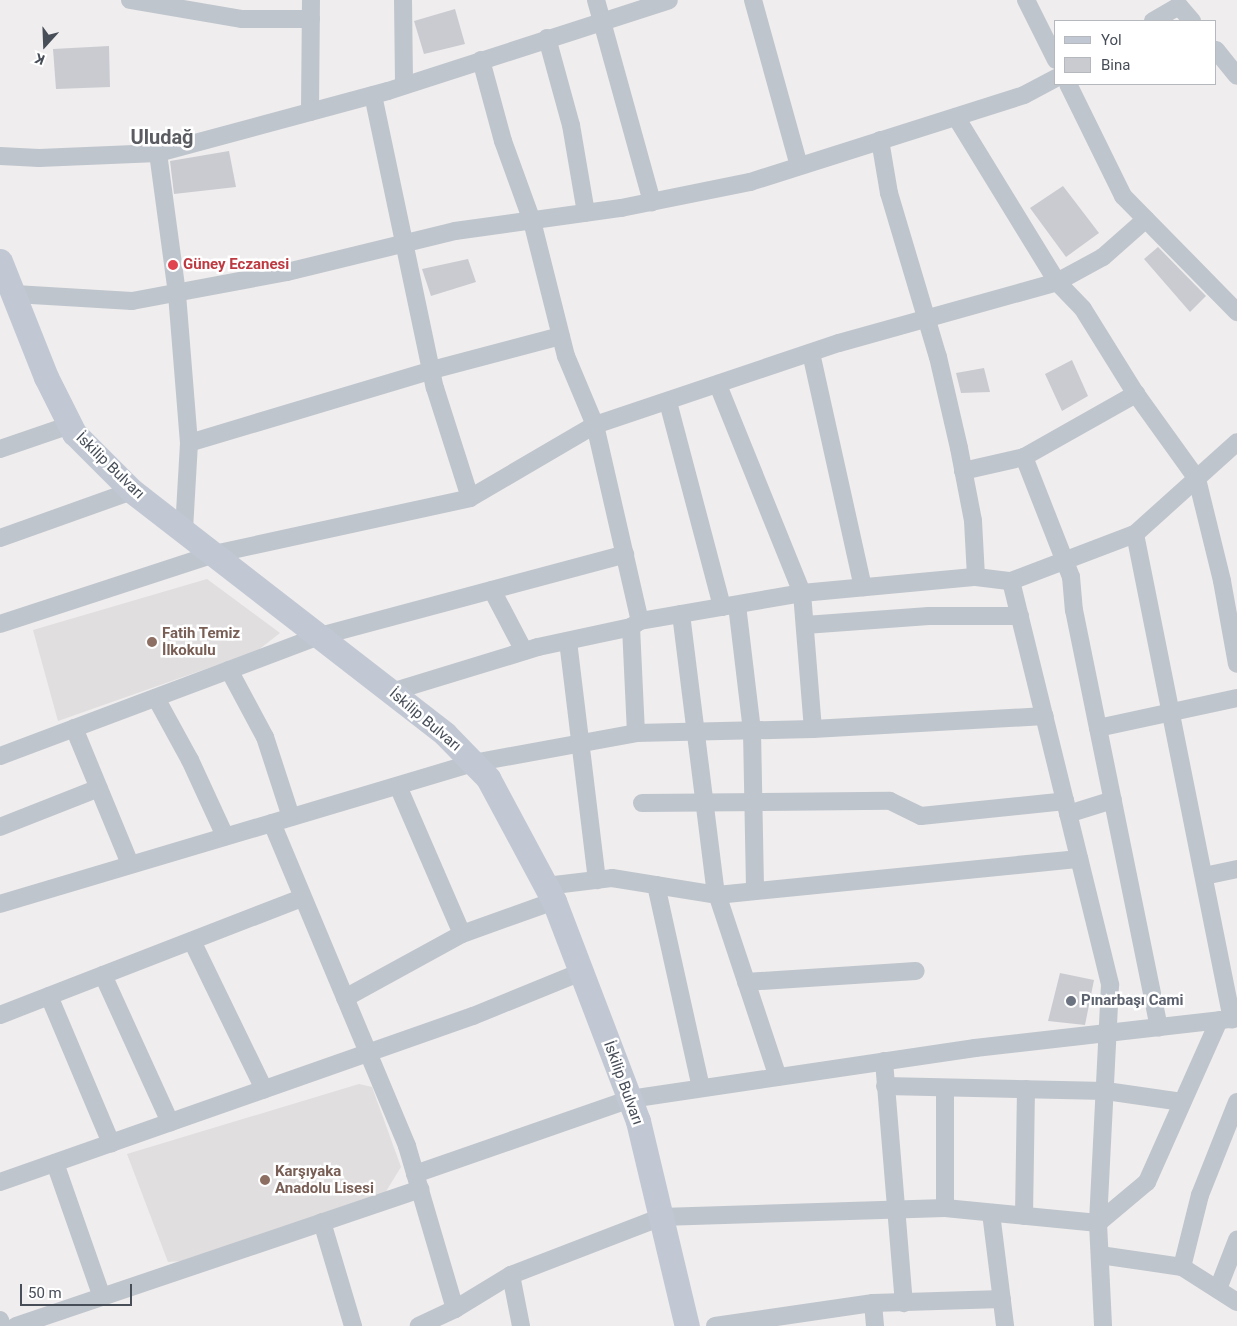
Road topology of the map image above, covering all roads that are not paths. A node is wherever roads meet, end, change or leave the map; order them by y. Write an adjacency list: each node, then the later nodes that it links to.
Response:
1 (130, 0): 8 (street)
2 (311, 0): 9 (street)
3 (403, 0): 19 (street)
4 (596, 0): 10 (street)
5 (669, 0): 10 (street)
6 (753, 0): 27 (street)
7 (1026, 0): 15 (street)
8 (185, 5): 9 (street)
9 (311, 19): 22 (street)
10 (602, 20): 13 (street); 28 (street)
11 (1155, 20): 12 (street)
12 (1191, 20)
13 (547, 38): 16 (street); 29 (street)
14 (1217, 51): 17 (street)
15 (1054, 56)
16 (481, 60): 19 (street); 31 (street)
17 (1237, 76)
18 (1054, 79): 23 (street)
19 (404, 85): 21 (street)
20 (1068, 85): 30 (street)
21 (373, 95): 22 (street); 32 (street)
22 (310, 112): 25 (street)
23 (956, 116): 24 (street); 34 (street)
24 (880, 140): 27 (street); 38 (street)
25 (158, 153): 26 (street); 36 (street)
26 (0, 156)
27 (800, 166): 28 (street)
28 (652, 202): 29 (street)
29 (586, 213): 31 (street)
30 (1146, 219): 34 (street); 37 (street)
31 (532, 221): 32 (street); 39 (street)
32 (404, 244): 36 (street); 41 (street)
33 (0, 261): 35 (main road, İskilip Bulvarı)
34 (1057, 282): 38 (street); 43 (street)
35 (15, 294): 36 (street); 45 (main road, İskilip Bulvarı)
36 (177, 294): 48 (street)
37 (1237, 312)
38 (926, 320): 40 (street); 51 (street)
39 (561, 336): 41 (street); 46 (street)
40 (811, 353): 42 (street); 63 (street)
41 (432, 370): 48 (street); 54 (street)
42 (718, 384): 44 (street); 65 (street)
43 (1136, 394): 50 (street); 52 (street)
44 (668, 402): 46 (street); 66 (street)
45 (70, 425): 49 (street); 53 (main road, İskilip Bulvarı)
46 (595, 425): 54 (street); 59 (street)
47 (1237, 442): 52 (street)
48 (188, 443): 55 (street)
49 (0, 448)
50 (1024, 457): 51 (street); 60 (street)
51 (963, 471): 61 (street)
52 (1197, 479): 56 (street); 75 (street)
53 (132, 490): 55 (main road, İskilip Bulvarı); 57 (street)
54 (470, 498): 58 (street)
55 (184, 531): 58 (main road, İskilip Bulvarı)
56 (1135, 534): 60 (street); 80 (street)
57 (0, 538)
58 (214, 554): 69 (street); 72 (main road, İskilip Bulvarı)
59 (625, 554): 64 (street); 70 (street)
60 (1065, 559): 62 (street); 83 (street)
61 (976, 576): 62 (street); 63 (street)
62 (1011, 581): 68 (street)
63 (863, 587): 65 (street)
64 (492, 590): 72 (street); 74 (street)
65 (802, 593): 66 (street); 71 (street)
66 (729, 606): 67 (street); 85 (street)
67 (681, 614): 70 (street); 86 (street)
68 (1020, 616): 71 (street); 81 (street)
69 (0, 624)
70 (636, 624): 73 (street); 87 (street)
71 (805, 625): 84 (street)
72 (320, 636): 76 (street); 77 (main road, İskilip Bulvarı)
73 (568, 640): 74 (street); 88 (street)
74 (524, 651): 77 (street)
75 (1237, 664)
76 (229, 670): 78 (street); 98 (street)
77 (391, 692): 90 (main road, İskilip Bulvarı)
78 (156, 698): 82 (street); 101 (street)
79 (1237, 698): 80 (street)
80 (1172, 710): 83 (street); 105 (street)
81 (1045, 716): 84 (street); 97 (street)
82 (74, 728): 89 (street); 92 (street)
83 (1098, 728): 93 (street)
84 (813, 729): 85 (street)
85 (752, 731): 86 (street); 95 (street)
86 (696, 732): 87 (street); 94 (street)
87 (636, 734): 88 (street)
88 (582, 743): 90 (street); 106 (street)
89 (0, 756)
90 (473, 763): 91 (street); 109 (main road, İskilip Bulvarı)
91 (398, 786): 98 (street); 113 (street)
92 (99, 788): 100 (street); 103 (street)
93 (1113, 800): 97 (street); 123 (street)
94 (702, 802): 95 (street); 96 (street); 110 (street)
95 (752, 802): 97 (street); 108 (street)
96 (642, 803)
97 (1067, 808): 102 (street)
98 (291, 817): 99 (street)
99 (272, 822): 101 (street); 111 (street)
100 (0, 827)
101 (225, 836): 103 (street)
102 (1080, 859): 108 (street); 124 (street)
103 (130, 864): 112 (street)
104 (1237, 869): 105 (street)
105 (1204, 876): 122 (street)
106 (597, 880): 107 (street); 109 (street)
107 (656, 885): 110 (street); 129 (street)
108 (755, 891): 110 (street)
109 (550, 894): 113 (street); 116 (main road, İskilip Bulvarı)
110 (717, 895): 118 (street)
111 (302, 898): 114 (street); 120 (street)
112 (0, 904)
113 (462, 934): 120 (street)
114 (192, 941): 117 (street); 131 (street)
115 (916, 971): 118 (street)
116 (581, 972): 125 (street); 134 (main road, İskilip Bulvarı)
117 (103, 975): 119 (street); 137 (street)
118 (746, 982): 127 (street)
119 (49, 996): 121 (street); 138 (street)
120 (344, 998): 125 (street)
121 (0, 1015)
122 (1229, 1019): 123 (street); 135 (street)
123 (1159, 1027): 124 (street)
124 (1109, 1033): 126 (street); 133 (street)
125 (368, 1053): 131 (street); 140 (street)
126 (884, 1061): 127 (street); 128 (street)
127 (778, 1077): 129 (street)
128 (886, 1086): 130 (street); 143 (street)
129 (701, 1088): 134 (street)
130 (945, 1088): 132 (street); 142 (street)
131 (264, 1089): 137 (street)
132 (1026, 1089): 133 (street); 145 (street)
133 (1106, 1091): 135 (street); 148 (street)
134 (630, 1098): 140 (street); 146 (main road, İskilip Bulvarı)
135 (1182, 1102): 148 (street)
136 (1237, 1102): 151 (street)
137 (170, 1122): 138 (street)
138 (111, 1143): 139 (street)
139 (55, 1163): 141 (street); 154 (street)
140 (417, 1181): 147 (street); 159 (street)
141 (0, 1182)
142 (945, 1208): 143 (street); 144 (street)
143 (894, 1210): 146 (street); 158 (street)
144 (991, 1213): 145 (street); 155 (street)
145 (1024, 1216): 148 (street)
146 (661, 1217): 152 (street); 166 (main road, İskilip Bulvarı)
147 (322, 1222): 154 (street); 163 (street)
148 (1098, 1223): 150 (street)
149 (1237, 1240): 153 (street)
150 (1100, 1255): 151 (street); 170 (street)
151 (1182, 1267): 153 (street)
152 (510, 1275): 159 (street); 165 (street)
153 (1218, 1289): 156 (street)
154 (102, 1297): 162 (street)
155 (1002, 1299): 158 (street); 169 (street)
156 (1237, 1302)
157 (872, 1303): 158 (street); 167 (street); 168 (street)
158 (904, 1303)
159 (455, 1309): 164 (street)
160 (0, 1320): 161 (street)
161 (2, 1326)
162 (16, 1326)
163 (354, 1326)
164 (419, 1326)
165 (522, 1326)
166 (687, 1326)
167 (715, 1326)
168 (875, 1326)
169 (1005, 1326)
170 (1103, 1326)

